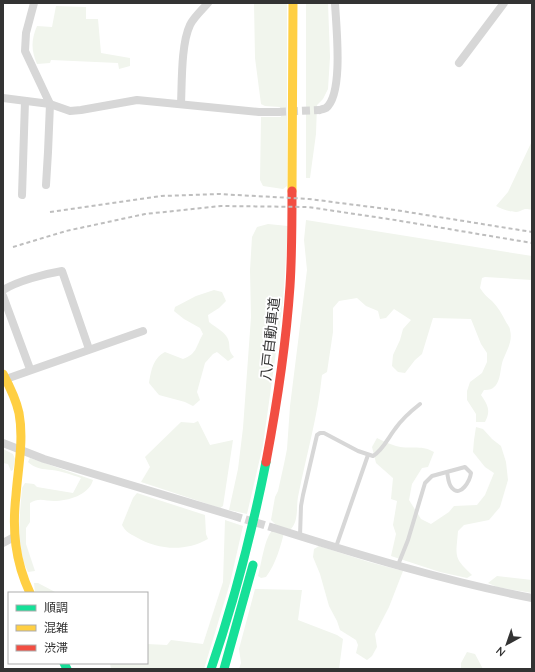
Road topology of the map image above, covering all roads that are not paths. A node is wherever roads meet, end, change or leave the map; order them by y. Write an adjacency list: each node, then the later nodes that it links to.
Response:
1 (34, 3): 11 (street)
2 (208, 3): 12 (street)
3 (293, 3): 8 (main road, 八戸自動車道)
4 (299, 3): 8 (main road, 八戸自動車道)
5 (336, 3): 13 (street)
6 (504, 3): 7 (street)
7 (459, 63)
8 (297, 80): 17 (main road, 八戸自動車道)
9 (3, 98): 10 (street)
10 (24, 101): 11 (street); 16 (street)
11 (50, 104): 12 (street); 15 (street)
12 (180, 104): 14 (street)
13 (320, 110)
14 (278, 112)
15 (46, 185)
16 (22, 195)
17 (295, 253): 25 (main road, 八戸自動車道); 40 (main road, 八戸自動車道)
18 (3, 290): 21 (street)
19 (3, 296): 22 (street)
20 (143, 331): 21 (street)
21 (89, 349): 22 (street)
22 (30, 370): 23 (street)
23 (4, 377): 27 (main road)
24 (420, 404): 28 (lane)
25 (280, 434)
26 (3, 443): 27 (street)
27 (21, 450): 30 (street); 33 (main road)
28 (368, 455): 32 (lane); 35 (lane)
29 (447, 472): 29 (lane); 37 (lane)
30 (234, 516)
31 (274, 528): 32 (street)
32 (300, 536): 35 (street)
33 (14, 537): 34 (street); 38 (main road)
34 (3, 543)
35 (336, 548): 37 (street)
36 (256, 554): 41 (main road)
37 (398, 565): 39 (street)
38 (29, 592)
39 (532, 598)
40 (211, 669)
41 (224, 669)

